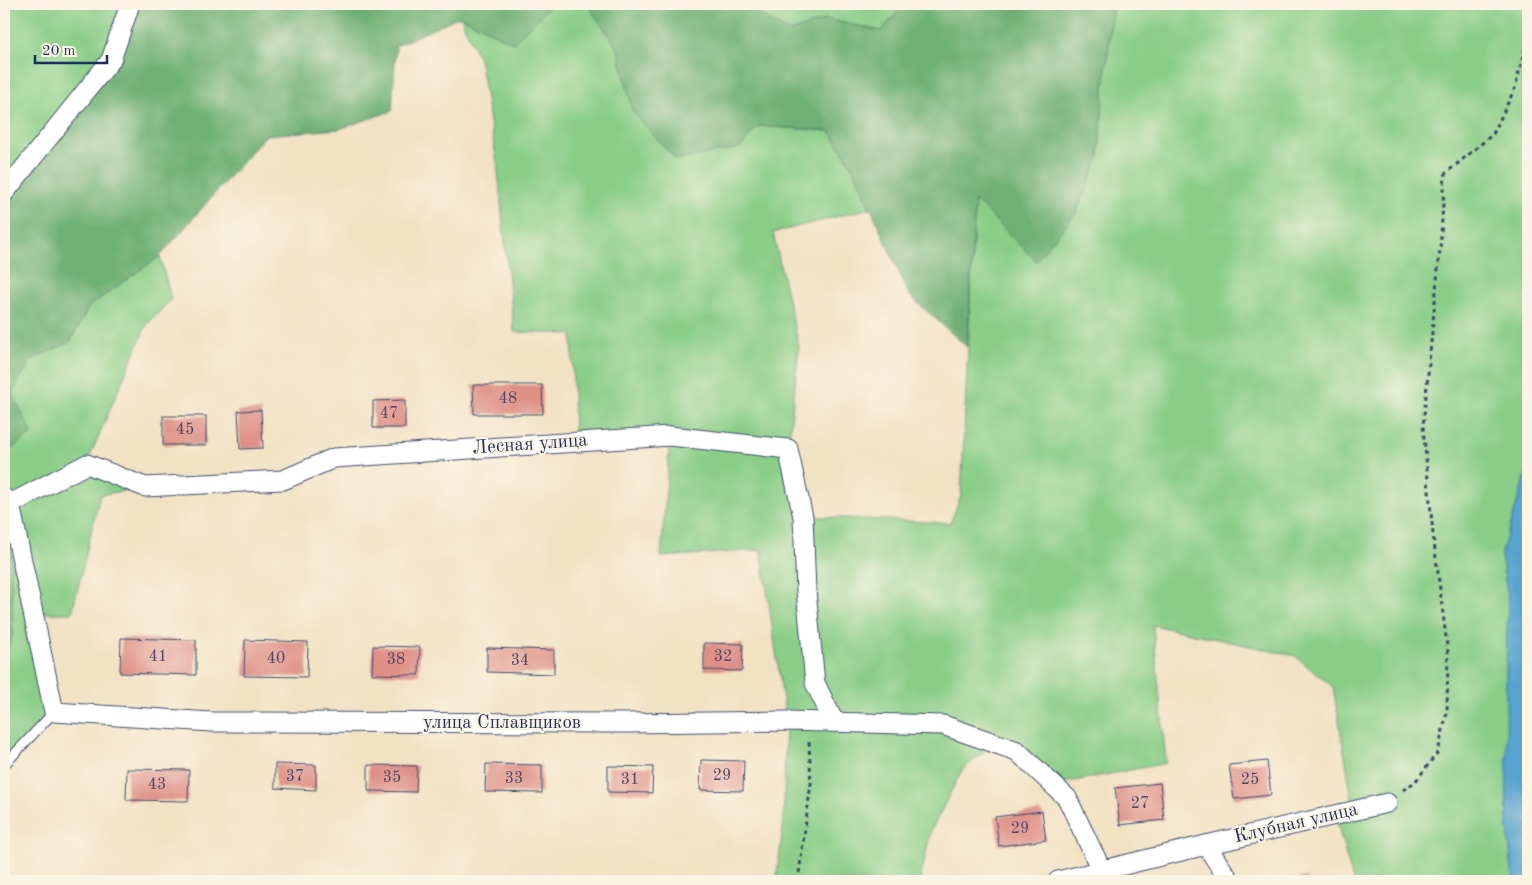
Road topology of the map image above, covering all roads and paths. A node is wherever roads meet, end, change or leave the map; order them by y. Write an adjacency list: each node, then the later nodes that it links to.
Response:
1 (130, 4): 3 (street)
2 (1528, 36): 9 (path)
3 (4, 193)
4 (7, 501): 5 (street); 7 (street, Лесная улица)
5 (54, 712): 6 (street, улица Сплавщиков); 8 (lane)
6 (808, 721): 7 (street, улица Сплавщиков); 12 (path)
7 (834, 722): 11 (street, улица Сплавщиков)
8 (4, 765)
9 (1387, 802): 10 (street, Клубная улица)
10 (1206, 845): 11 (street, Клубная улица); 14 (street, Клубная улица)
11 (1102, 872): 13 (street, Клубная улица)
12 (798, 881)
13 (1058, 881)
14 (1230, 881)

